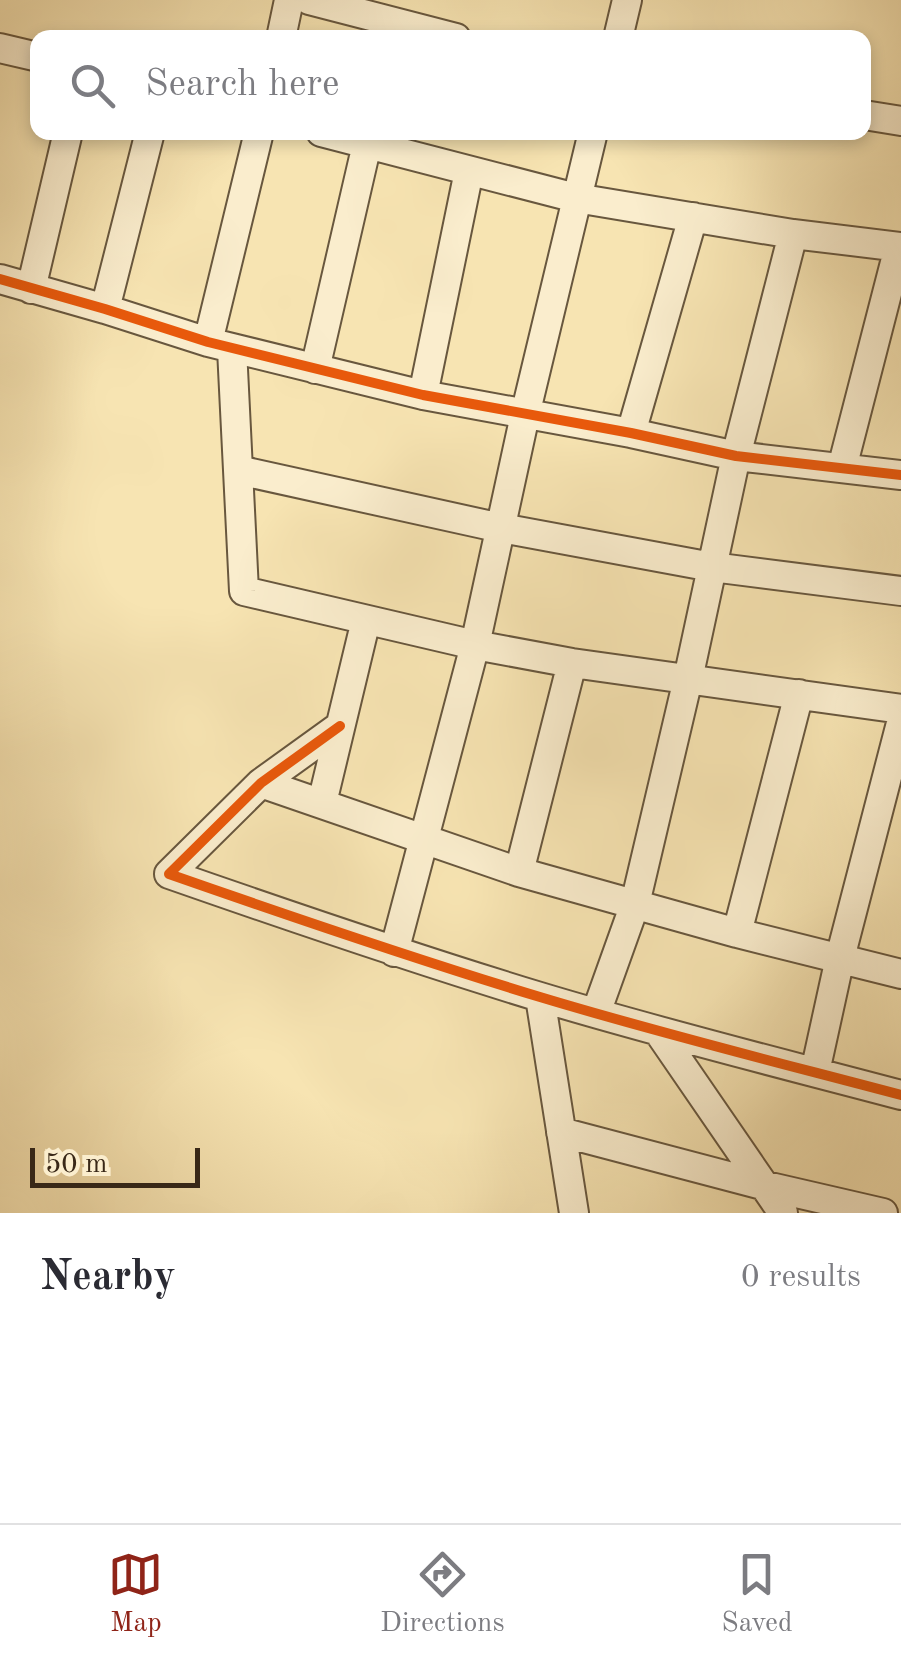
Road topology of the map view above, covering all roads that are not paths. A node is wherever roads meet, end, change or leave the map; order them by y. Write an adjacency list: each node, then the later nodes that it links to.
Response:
1 (289, 0): 5 (street)
2 (309, 0): 4 (street)
3 (627, 0): 7 (street)
4 (363, 7): 6 (street)
5 (283, 30)
6 (432, 30)
7 (620, 30)
8 (0, 48): 9 (street)
9 (30, 55)
10 (871, 117): 11 (street)
11 (901, 121)
12 (66, 140): 24 (street)
13 (148, 140): 25 (street)
14 (258, 140): 26 (street)
15 (352, 140): 17 (street)
16 (591, 140): 19 (street)
17 (367, 144): 18 (street); 27 (street)
18 (470, 171): 19 (street); 28 (street)
19 (576, 198): 20 (street); 29 (street)
20 (693, 218): 21 (street); 30 (street)
21 (793, 234): 22 (street); 31 (street)
22 (900, 247): 32 (street)
23 (0, 279): 24 (street)
24 (30, 289): 25 (street)
25 (105, 309): 26 (street)
26 (220, 346): 27 (street); 33 (street)
27 (315, 369): 28 (street)
28 (423, 394): 29 (street)
29 (525, 415): 30 (street); 35 (street)
30 (630, 434): 31 (street)
31 (736, 456): 32 (street); 36 (street)
32 (842, 468): 34 (street)
33 (238, 470): 35 (street); 38 (street)
34 (901, 476)
35 (501, 528): 36 (street); 39 (street)
36 (712, 567): 37 (street); 41 (street)
37 (901, 591)
38 (366, 620): 39 (street); 45 (street)
39 (474, 645): 40 (street); 48 (street)
40 (572, 663): 41 (street); 49 (street)
41 (688, 678): 42 (street); 50 (street)
42 (799, 694): 43 (street); 51 (street)
43 (901, 709)
44 (901, 723): 53 (street)
45 (340, 726): 46 (street); 47 (street)
46 (261, 783): 47 (street); 52 (street)
47 (322, 803): 48 (street)
48 (425, 840): 49 (street); 52 (street)
49 (519, 872): 50 (street)
50 (635, 904): 51 (street); 56 (street)
51 (738, 934): 53 (street)
52 (394, 952): 55 (street)
53 (840, 958): 54 (street); 58 (street)
54 (901, 974)
55 (540, 997): 56 (street); 60 (street)
56 (596, 1014): 57 (street)
57 (658, 1031): 58 (street); 61 (street)
58 (815, 1072): 59 (street)
59 (901, 1094)
60 (561, 1132): 61 (street); 62 (street)
61 (766, 1186): 63 (street); 64 (street)
62 (574, 1213)
63 (783, 1213)
64 (883, 1213)

